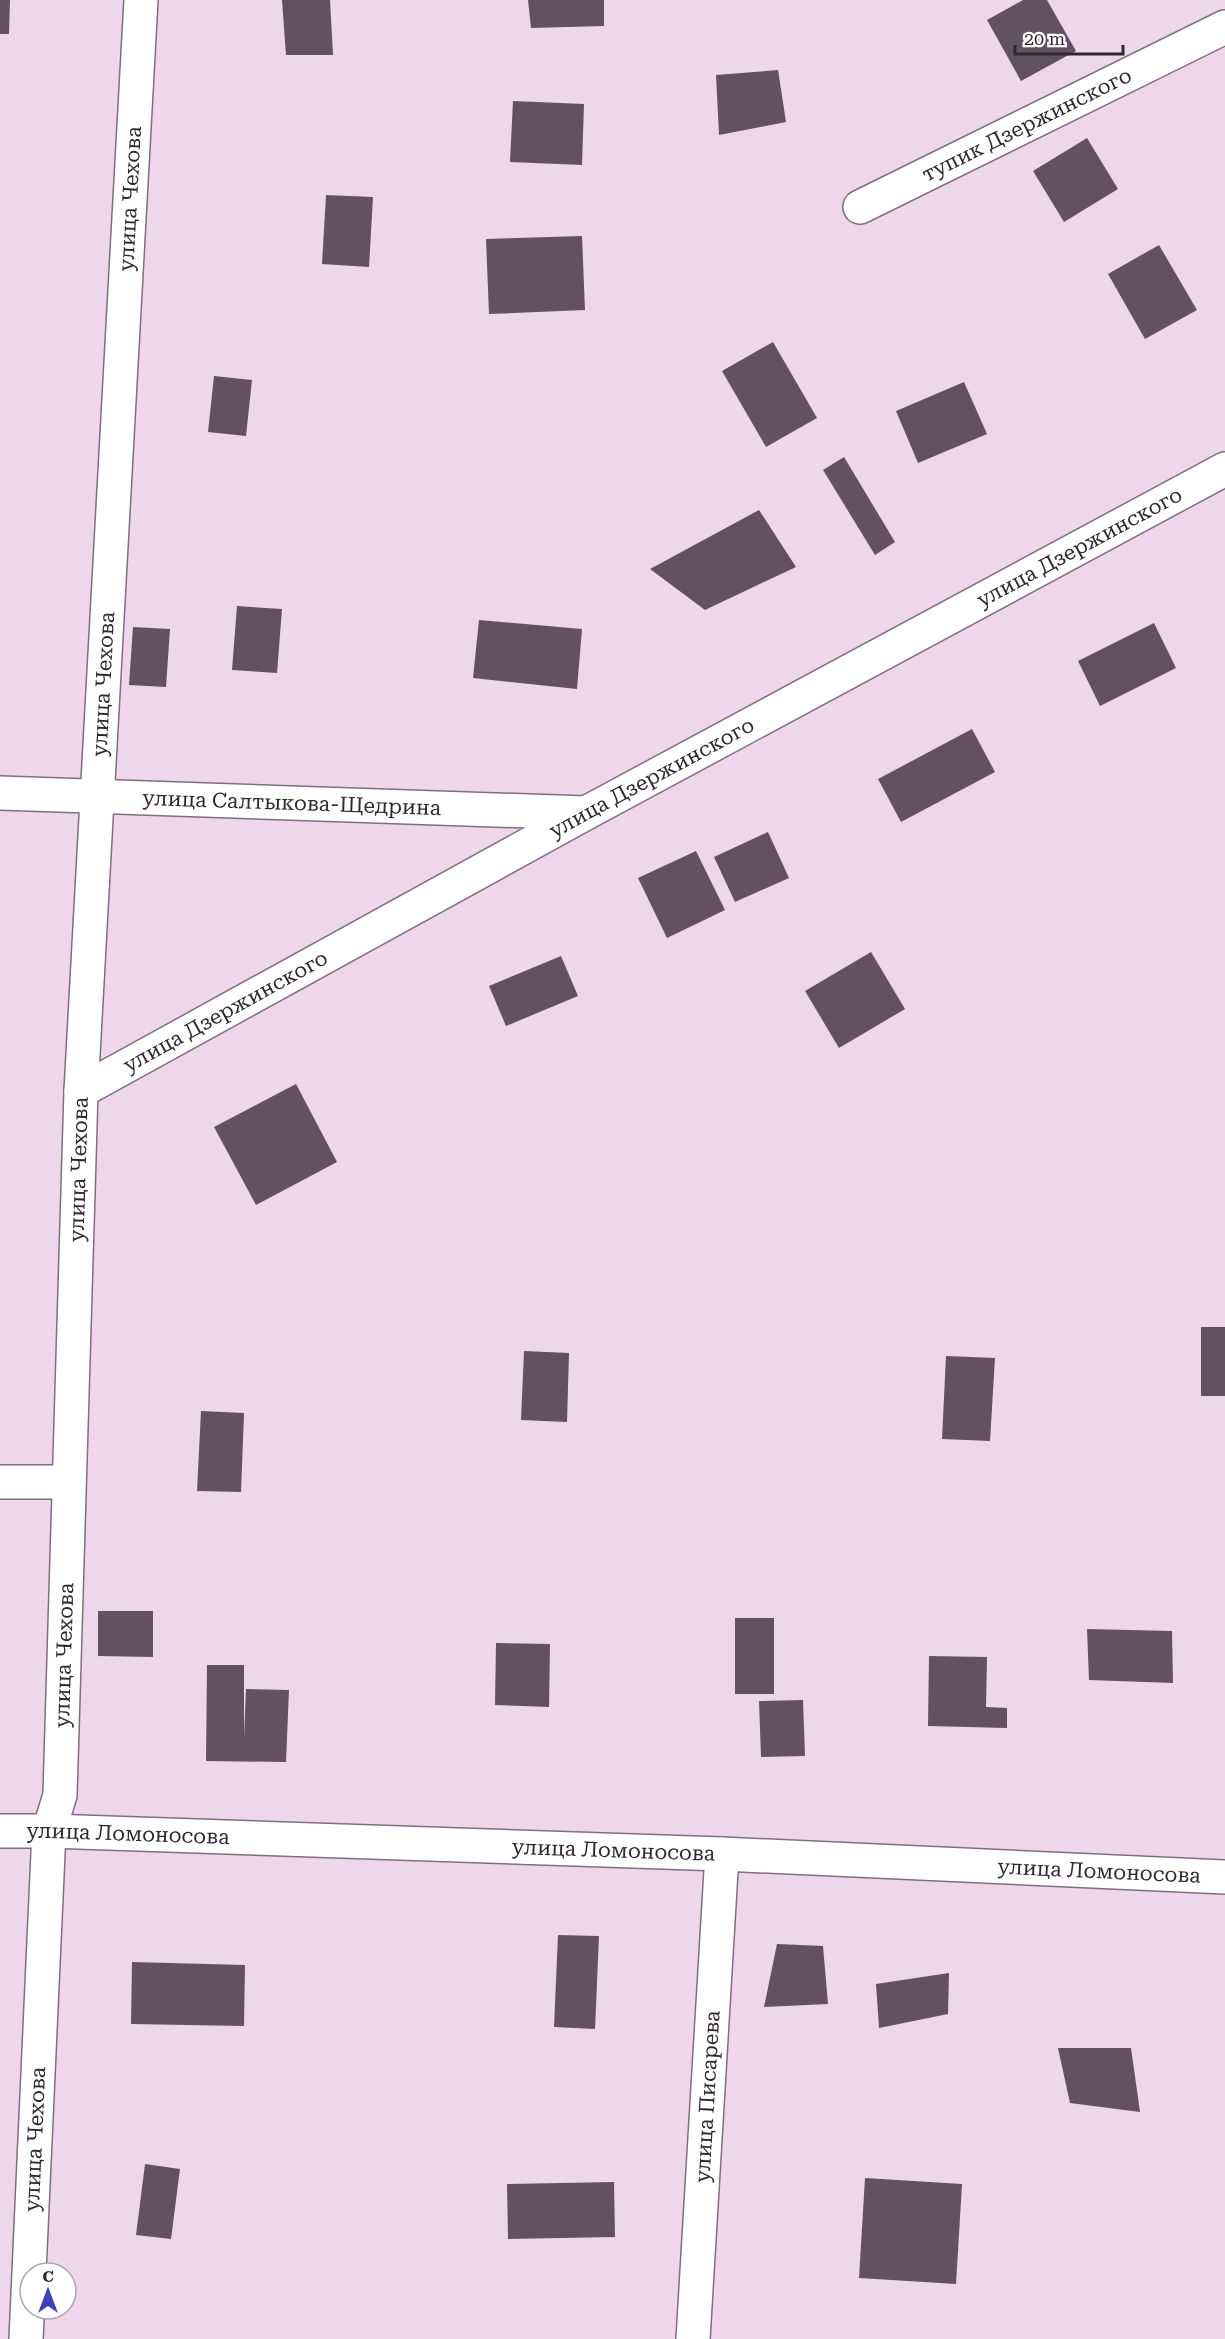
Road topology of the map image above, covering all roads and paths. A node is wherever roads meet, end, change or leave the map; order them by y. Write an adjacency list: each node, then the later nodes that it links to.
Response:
1 (141, 0): 6 (street, улица Чехова)
2 (1225, 27): 3 (street, тупик Дзержинского)
3 (860, 207)
4 (1225, 469): 7 (street, улица Дзержинского)
5 (0, 793): 6 (street, улица Салтыкова-Щедрина)
6 (97, 795): 7 (street, улица Салтыкова-Щедрина); 8 (street, улица Чехова)
7 (586, 813): 8 (street, улица Дзержинского)
8 (81, 1091): 10 (street, улица Чехова)
9 (0, 1482): 10 (street)
10 (68, 1482): 12 (street, улица Чехова)
11 (0, 1831): 12 (street, улица Ломоносова)
12 (50, 1831): 13 (street, улица Ломоносова); 15 (street, улица Чехова)
13 (722, 1854): 14 (street, улица Ломоносова); 16 (street, улица Писарева)
14 (1225, 1877)
15 (26, 2339)
16 (693, 2339)

